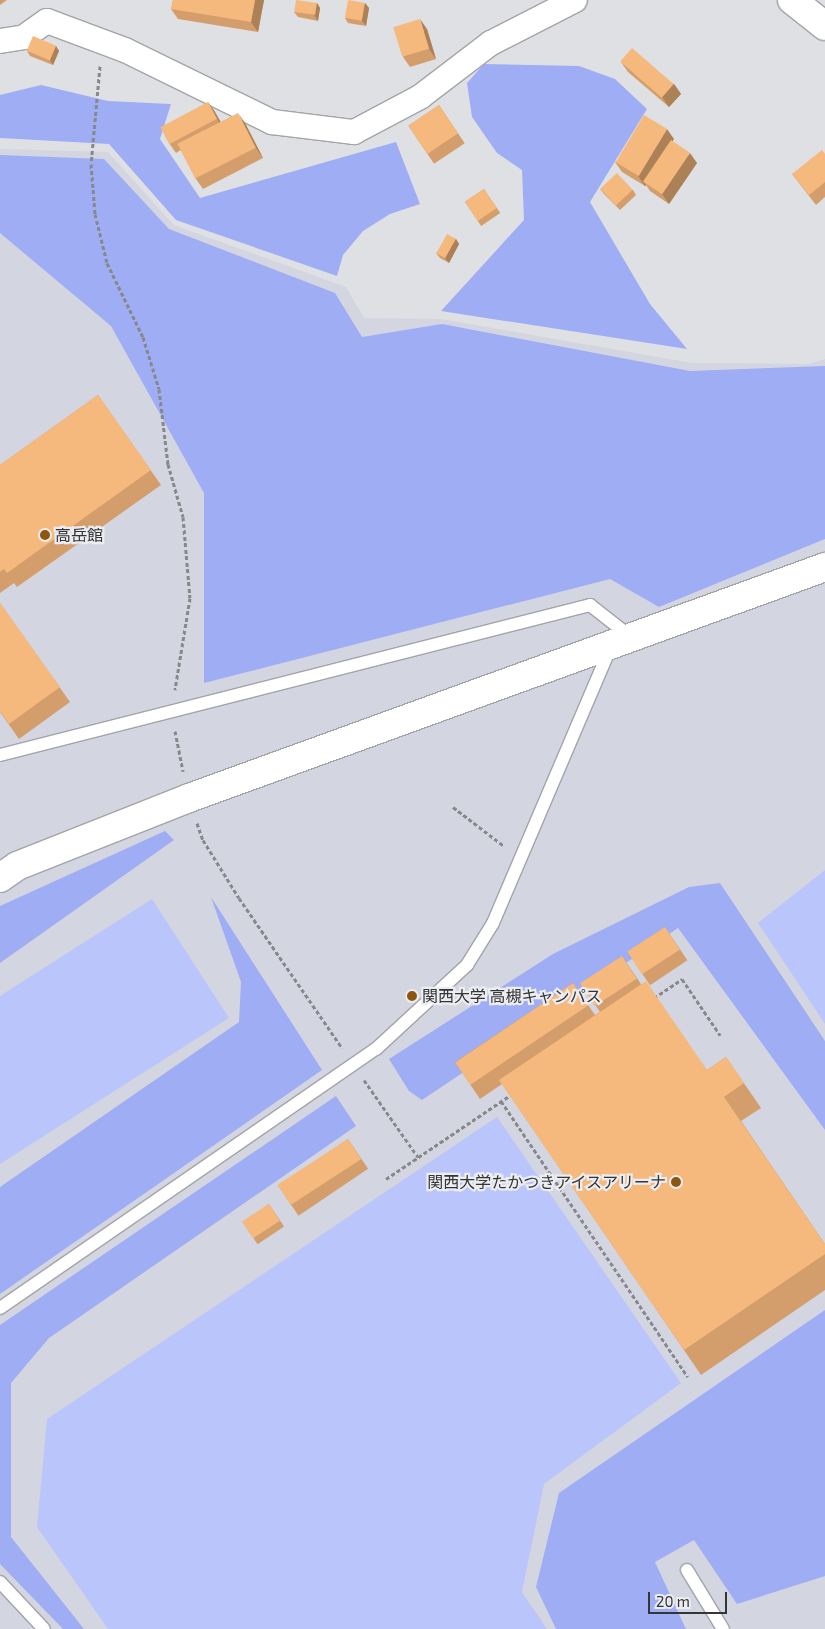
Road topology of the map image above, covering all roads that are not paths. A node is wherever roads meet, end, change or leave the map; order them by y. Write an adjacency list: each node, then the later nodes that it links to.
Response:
1 (576, 0): 4 (street)
2 (792, 0): 3 (street)
3 (825, 26)
4 (0, 41)
5 (825, 567): 6 (street)
6 (622, 640): 7 (lane); 8 (street); 9 (lane)
7 (0, 755)
8 (0, 878)
9 (0, 1308)
10 (687, 1570): 13 (lane)
11 (0, 1582): 12 (lane)
12 (44, 1629)
13 (723, 1629)

